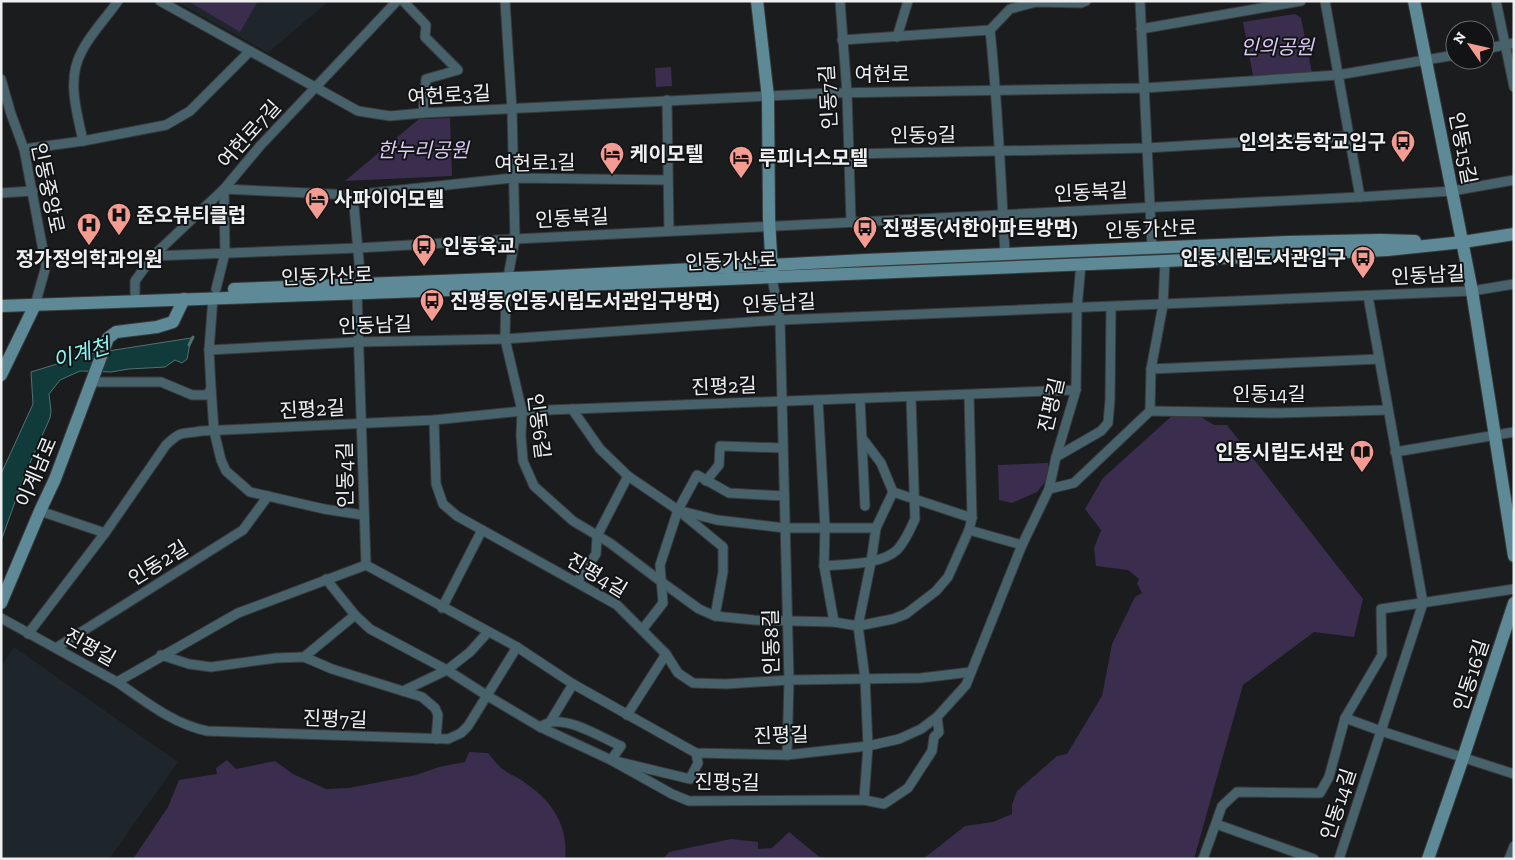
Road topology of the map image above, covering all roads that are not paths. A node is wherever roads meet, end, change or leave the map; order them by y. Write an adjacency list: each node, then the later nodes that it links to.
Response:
1 (118, 1): 37 (street)
2 (160, 1): 21 (street, 여헌로3길)
3 (397, 1): 26 (street, 여헌로7길)
4 (403, 1): 34 (street)
5 (505, 1): 33 (street, 인동6길)
6 (757, 1): 31 (main road)
7 (840, 1): 18 (street, 인동7길)
8 (908, 1): 17 (street)
9 (1086, 1): 16 (street)
10 (1140, 1): 15 (street)
11 (1300, 1): 15 (street)
12 (1325, 1): 24 (street)
13 (1414, 1): 23 (main road, 인동15길)
14 (1496, 1): 19 (street)
15 (1141, 29): 28 (street)
16 (990, 30): 17 (street); 29 (street)
17 (897, 37): 18 (street)
18 (842, 40): 30 (street, 인동7길)
19 (1509, 44): 20 (street); 27 (street)
20 (1495, 47)
21 (250, 51): 26 (street, 여헌로3길); 37 (street)
22 (1445, 57): 23 (street)
23 (1426, 60): 24 (street); 47 (main road, 인동15길)
24 (1338, 76): 28 (street); 36 (street)
25 (1, 79): 35 (street, 인동중앙로)
26 (317, 87): 34 (street, 여헌로3길); 45 (street, 여헌로7길)
27 (1514, 87)
28 (1144, 88): 29 (street); 38 (street)
29 (996, 92): 30 (street, 여헌로); 40 (street)
30 (847, 93): 31 (street, 여헌로); 41 (street, 인동7길)
31 (768, 97): 32 (street, 여헌로3길); 54 (main road)
32 (667, 100): 33 (street, 여헌로3길); 43 (street)
33 (512, 110): 34 (street, 여헌로3길); 42 (street, 인동6길)
34 (423, 113)
35 (6, 114): 39 (street, 인동중앙로)
36 (1349, 136): 38 (street, 인동9길); 50 (street)
37 (83, 141): 39 (street)
38 (1147, 148): 40 (street, 인동9길); 51 (street)
39 (24, 149): 46 (street, 인동중앙로)
40 (999, 151): 41 (street, 인동9길); 52 (street)
41 (848, 154): 53 (street, 인동7길)
42 (513, 178): 43 (street, 여헌로1길); 49 (street, 여헌로1길); 57 (street, 인동6길)
43 (668, 180): 55 (street)
44 (1514, 180): 47 (street, 인동북길)
45 (224, 189): 49 (street, 여헌로1길); 61 (street); 63 (street, 여헌로7길)
46 (33, 191): 48 (street); 76 (street, 인동중앙로)
47 (1452, 191): 50 (street, 인동북길); 58 (main road, 인동15길)
48 (1, 193)
49 (353, 195): 59 (street)
50 (1360, 196): 51 (street, 인동북길)
51 (1150, 207): 52 (street, 인동북길); 60 (street)
52 (1003, 214): 53 (street, 인동북길); 62 (street)
53 (851, 222): 54 (street, 인동북길)
54 (770, 226): 55 (street, 인동북길); 66 (main road)
55 (669, 231): 57 (street, 인동북길)
56 (1514, 234): 58 (main road, 인동가산로)
57 (515, 239): 59 (street, 인동북길); 67 (street, 인동6길)
58 (1462, 242): 60 (main road, 인동가산로); 64 (main road, 인동가산로); 70 (main road)
59 (358, 248): 61 (street, 인동북길); 69 (street, 인동4길)
60 (1152, 248): 62 (main road, 인동가산로)
61 (225, 253): 63 (street, 인동북길); 72 (street)
62 (1005, 254): 66 (main road, 인동가산로)
63 (153, 256): 71 (street, 여헌로7길)
64 (1165, 261): 65 (main road, 인동가산로); 77 (street)
65 (1081, 264): 66 (main road, 인동가산로); 80 (street, 진평길)
66 (772, 271): 67 (main road, 인동가산로); 81 (street, 인동8길)
67 (507, 283): 69 (main road, 인동가산로); 82 (street, 인동6길)
68 (1514, 284): 70 (street, 인동남길)
69 (359, 289): 72 (main road, 인동가산로); 83 (street, 인동4길)
70 (1472, 291): 73 (street, 인동남길); 104 (main road)
71 (135, 293): 72 (main road, 인동가산로); 76 (main road, 인동가산로)
72 (215, 294): 75 (main road, 인동가산로); 84 (street)
73 (1368, 296): 77 (street, 인동남길); 85 (street, 인동14길)
74 (1, 298): 76 (main road, 인동가산로)
75 (184, 299): 76 (main road, 인동가산로); 88 (main road, 이계남로)
76 (36, 301): 78 (main road, 인동가산로); 87 (main road)
77 (1164, 305): 79 (street, 인동남길); 86 (street)
78 (1, 306)
79 (1111, 307): 80 (street, 인동남길); 108 (street)
80 (1077, 308): 81 (street, 인동남길); 90 (street, 진평길)
81 (780, 320): 82 (street, 인동남길); 95 (street, 인동8길)
82 (506, 339): 83 (street, 인동남길); 98 (street, 인동6길)
83 (358, 342): 84 (street, 인동남길); 101 (street, 인동4길)
84 (209, 350): 89 (street)
85 (1379, 359): 86 (street, 인동14길); 97 (street, 인동14길)
86 (1151, 369): 99 (street)
87 (1, 375)
88 (91, 382): 89 (street); 118 (main road, 이계남로)
89 (211, 388): 102 (street)
90 (1076, 390): 91 (street, 진평2길); 108 (street, 진평길)
91 (969, 394): 92 (street, 진평2길); 120 (street)
92 (911, 397): 93 (street, 진평2길); 115 (street)
93 (860, 398): 94 (street, 진평2길); 105 (street)
94 (818, 400): 95 (street, 진평2길); 122 (street)
95 (782, 402): 96 (street, 진평2길); 106 (street, 인동8길)
96 (572, 409): 98 (street, 진평2길); 109 (street)
97 (1388, 410): 99 (street, 인동14길); 107 (street, 인동14길)
98 (522, 411): 100 (street, 진평2길); 127 (street, 인동6길)
99 (1150, 411): 111 (street)
100 (434, 420): 101 (street, 진평2길); 124 (street, 진평4길)
101 (362, 423): 102 (street, 진평2길); 119 (street, 인동4길)
102 (214, 431): 113 (street); 126 (street, 진평2길)
103 (1514, 432): 104 (street)
104 (1496, 435): 107 (street); 129 (main road)
105 (862, 438): 112 (street); 116 (street)
106 (783, 448): 110 (street); 114 (street, 인동8길)
107 (1395, 452): 138 (street, 인동14길)
108 (1056, 458): 111 (street, 진평길)
109 (628, 476): 117 (street); 127 (street)
110 (706, 481): 114 (street); 117 (street)
111 (1049, 489): 128 (street, 진평길)
112 (893, 492): 115 (street); 123 (street)
113 (268, 496): 119 (street); 151 (street, 인동2길)
114 (784, 496): 121 (street, 인동8길)
115 (915, 499): 120 (street); 130 (street)
116 (865, 506)
117 (678, 510): 121 (street); 135 (street); 142 (street)
118 (40, 511): 126 (street); 137 (main road, 이계남로)
119 (363, 515): 131 (street, 인동4길)
120 (972, 518): 125 (street)
121 (785, 528): 122 (street); 144 (street, 인동8길)
122 (825, 528): 123 (street); 132 (street)
123 (876, 528): 130 (street)
124 (482, 530): 134 (street, 진평4길); 140 (street)
125 (969, 530): 128 (street); 146 (street)
126 (105, 533): 149 (street, 진평2길)
127 (597, 536): 134 (street); 135 (street, 인동6길)
128 (1022, 545): 156 (street, 진평길)
129 (1514, 556)
130 (871, 562): 132 (street); 146 (street)
131 (366, 565): 133 (street, 진평길); 140 (street, 진평길)
132 (824, 566): 145 (street)
133 (326, 579): 141 (street); 153 (street, 진평길)
134 (577, 582): 147 (street, 진평4길)
135 (663, 584): 142 (street, 인동6길); 147 (street)
136 (1514, 589): 138 (street)
137 (1, 603)
138 (1423, 603): 165 (street, 인동14길); 168 (street, 인동14길)
139 (1514, 603): 173 (main road, 인동16길)
140 (442, 608): 148 (street, 진평길)
141 (355, 615): 154 (street); 155 (street)
142 (715, 616): 144 (street, 인동6길)
143 (1, 618): 149 (street, 진평길)
144 (788, 622): 145 (street); 158 (street, 인동8길)
145 (834, 622): 146 (street)
146 (858, 626): 157 (street)
147 (642, 630): 152 (street, 진평4길)
148 (488, 632): 150 (street, 진평길); 155 (street)
149 (28, 634): 151 (street, 진평길)
150 (517, 647): 160 (street, 진평길); 162 (street, 진평7길)
151 (56, 648): 159 (street, 진평길)
152 (666, 654): 158 (street, 진평4길); 163 (street)
153 (161, 655): 154 (street); 159 (street, 진평길)
154 (304, 657): 161 (street)
155 (447, 670): 161 (street); 162 (street)
156 (971, 672): 157 (street, 진평4길); 164 (street, 진평길)
157 (865, 678): 158 (street, 진평4길); 170 (street)
158 (789, 680): 172 (street, 인동8길)
159 (117, 682): 169 (street, 진평7길)
160 (573, 684): 163 (street, 진평길); 166 (street)
161 (403, 691): 169 (street)
162 (486, 696): 167 (street, 진평5길); 169 (street, 진평7길)
163 (627, 715): 171 (street, 진평길)
164 (937, 717): 170 (street, 진평길); 176 (street, 진평5길)
165 (1345, 718): 168 (street); 177 (street, 인동14길)
166 (550, 722): 167 (street); 174 (street)
167 (540, 727): 174 (street, 진평5길)
168 (1381, 731): 173 (street); 181 (street, 인동14길)
169 (436, 739)
170 (868, 746): 172 (street, 진평길); 176 (street)
171 (696, 753): 172 (street, 진평길); 174 (street)
172 (787, 756)
173 (1463, 758): 175 (street); 182 (main road, 인동16길)
174 (611, 760): 176 (street, 진평5길)
175 (1514, 774)
176 (864, 800)
177 (1216, 824): 179 (street, 인동14길); 180 (street, 인동14길)
178 (1514, 846): 183 (street)
179 (1203, 859)
180 (1314, 859)
181 (1339, 859)
182 (1428, 859)
183 (1509, 859)

